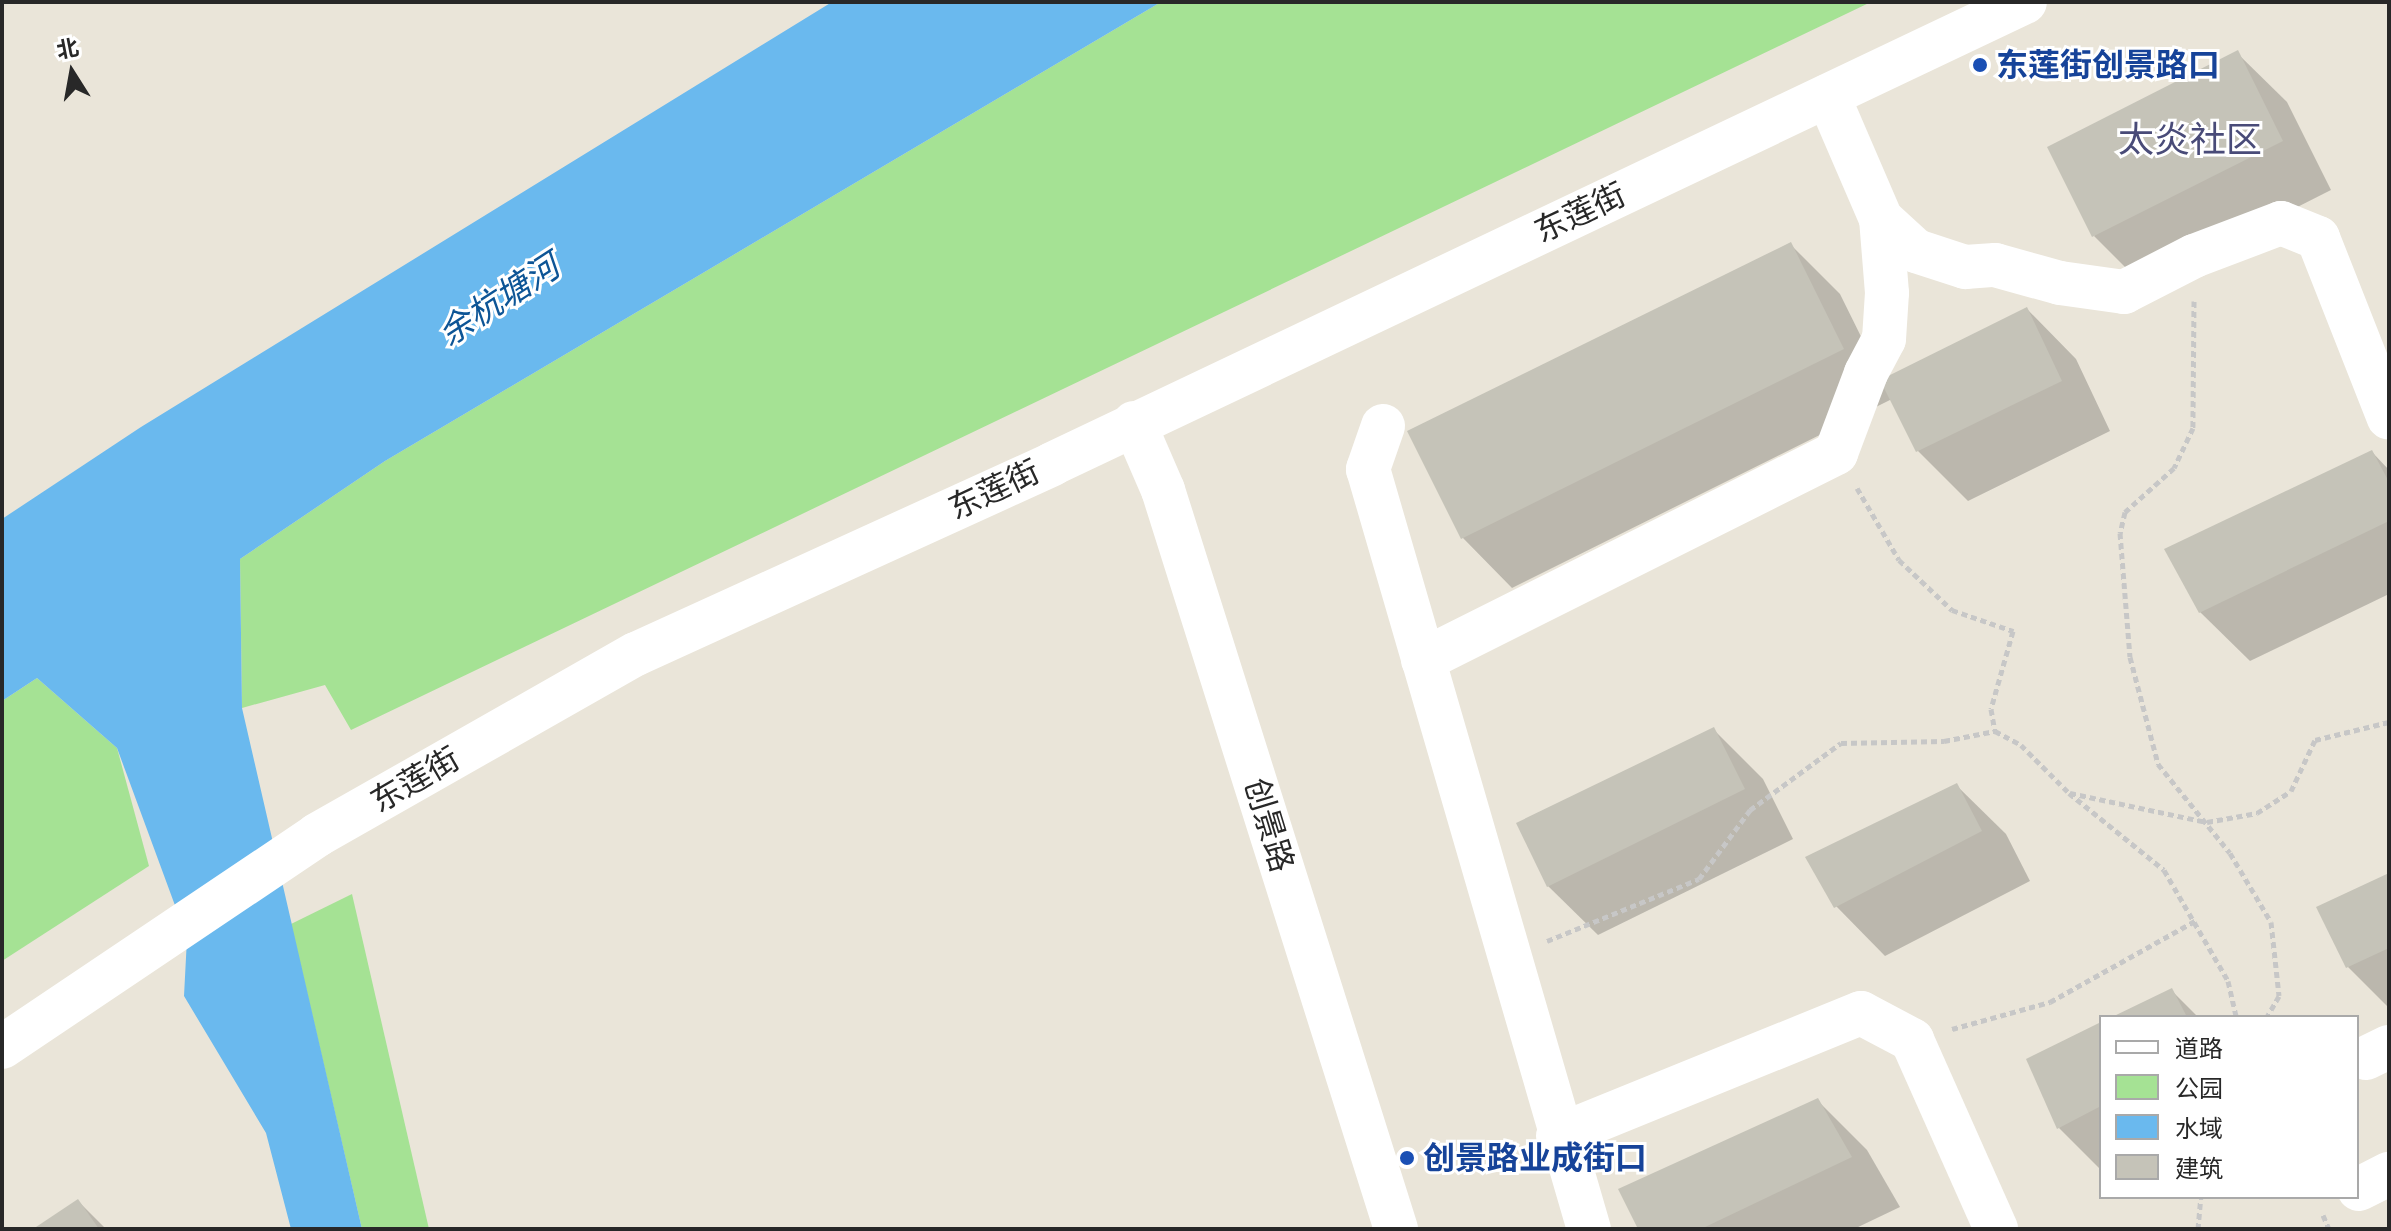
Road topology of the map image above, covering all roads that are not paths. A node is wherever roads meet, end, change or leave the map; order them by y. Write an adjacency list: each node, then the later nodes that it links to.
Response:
1 (2025, 2): 2 (street, 东莲街)
2 (1828, 96): 3 (street); 5 (street, 东莲街)
3 (1881, 219): 4 (street); 7 (street)
4 (2389, 418)
5 (1134, 423): 8 (street, 东莲街); 10 (street, 创景路)
6 (1383, 426): 7 (street)
7 (1423, 660): 9 (street)
8 (2, 1047)
9 (1558, 1136): 11 (street); 12 (street)
10 (1396, 1229)
11 (1589, 1229)
12 (1996, 1229)

